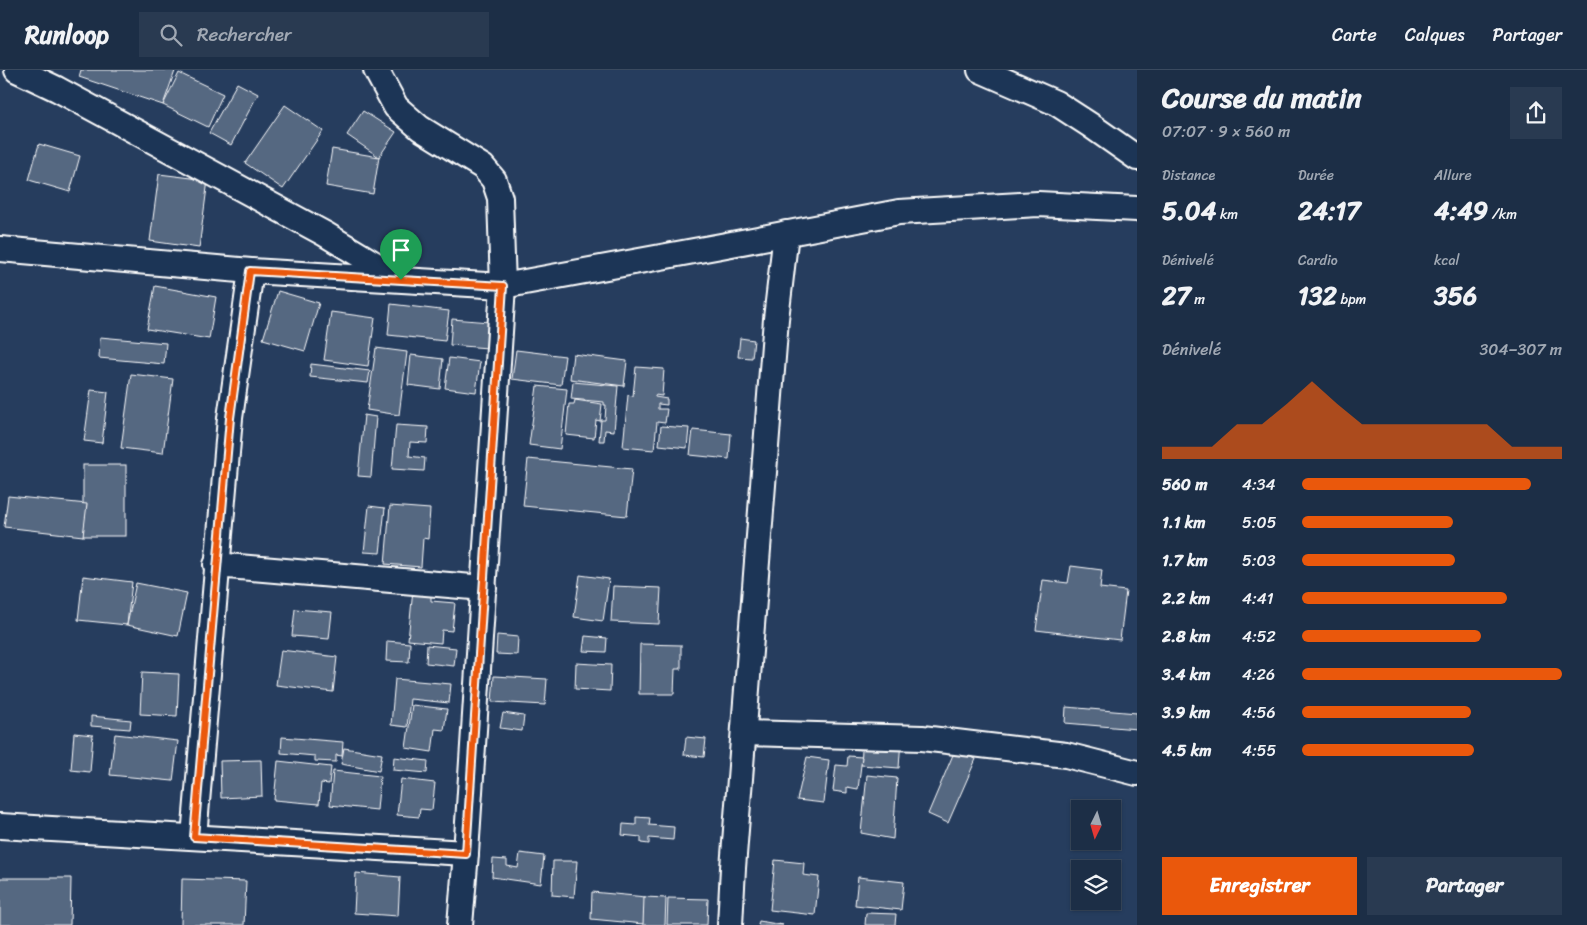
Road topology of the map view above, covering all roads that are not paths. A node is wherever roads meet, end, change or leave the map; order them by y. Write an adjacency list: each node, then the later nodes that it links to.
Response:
1 (17, 70): 9 (street)
2 (376, 70): 10 (street)
3 (980, 70): 4 (street)
4 (1137, 158)
5 (1137, 209): 6 (street)
6 (786, 233): 10 (street); 13 (street)
7 (0, 249): 8 (street)
8 (250, 271): 9 (street); 11 (street)
9 (401, 280): 10 (street)
10 (503, 286): 12 (street)
11 (216, 565): 12 (street); 16 (street)
12 (484, 588): 17 (street)
13 (744, 733): 14 (street); 19 (street)
14 (1137, 773)
15 (0, 826): 16 (street)
16 (194, 837): 17 (street)
17 (466, 854): 18 (street)
18 (460, 925)
19 (730, 925)

